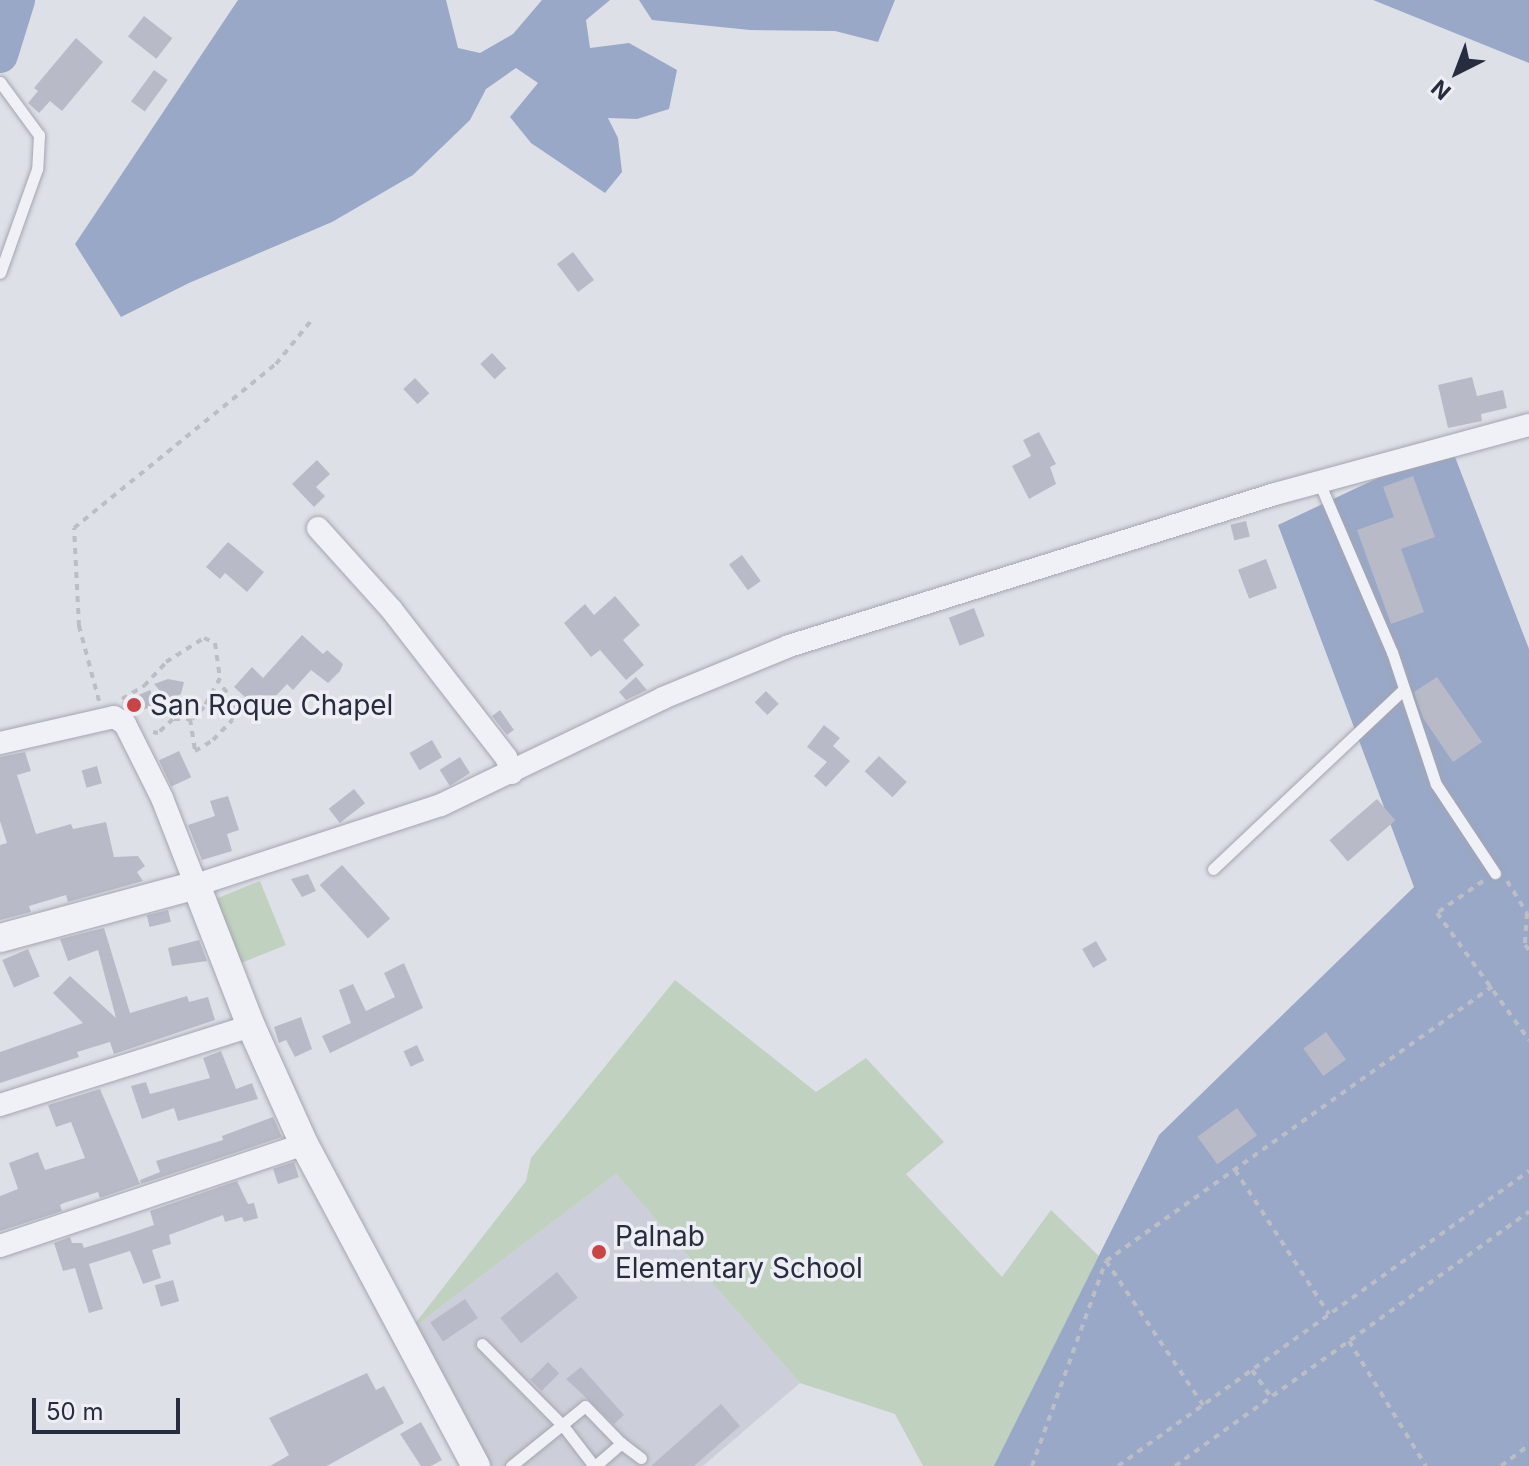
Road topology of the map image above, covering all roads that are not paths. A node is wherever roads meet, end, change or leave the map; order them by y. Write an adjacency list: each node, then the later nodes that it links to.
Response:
1 (0, 82): 2 (lane)
2 (0, 273)
3 (1529, 425): 4 (street)
4 (1319, 482): 6 (lane); 8 (street)
5 (318, 528): 8 (street)
6 (1404, 689): 9 (lane); 10 (lane)
7 (0, 743): 11 (street)
8 (512, 773): 11 (street)
9 (1213, 869)
10 (1495, 873)
11 (196, 885): 12 (street); 13 (street)
12 (0, 938)
13 (251, 1026): 14 (street); 15 (street)
14 (0, 1105)
15 (304, 1144): 16 (street); 21 (street)
16 (0, 1246)
17 (482, 1344): 18 (lane)
18 (564, 1427): 19 (lane); 22 (lane); 23 (lane)
19 (621, 1443): 20 (lane); 23 (lane)
20 (641, 1458)
21 (476, 1466)
22 (511, 1466)
23 (595, 1466)

